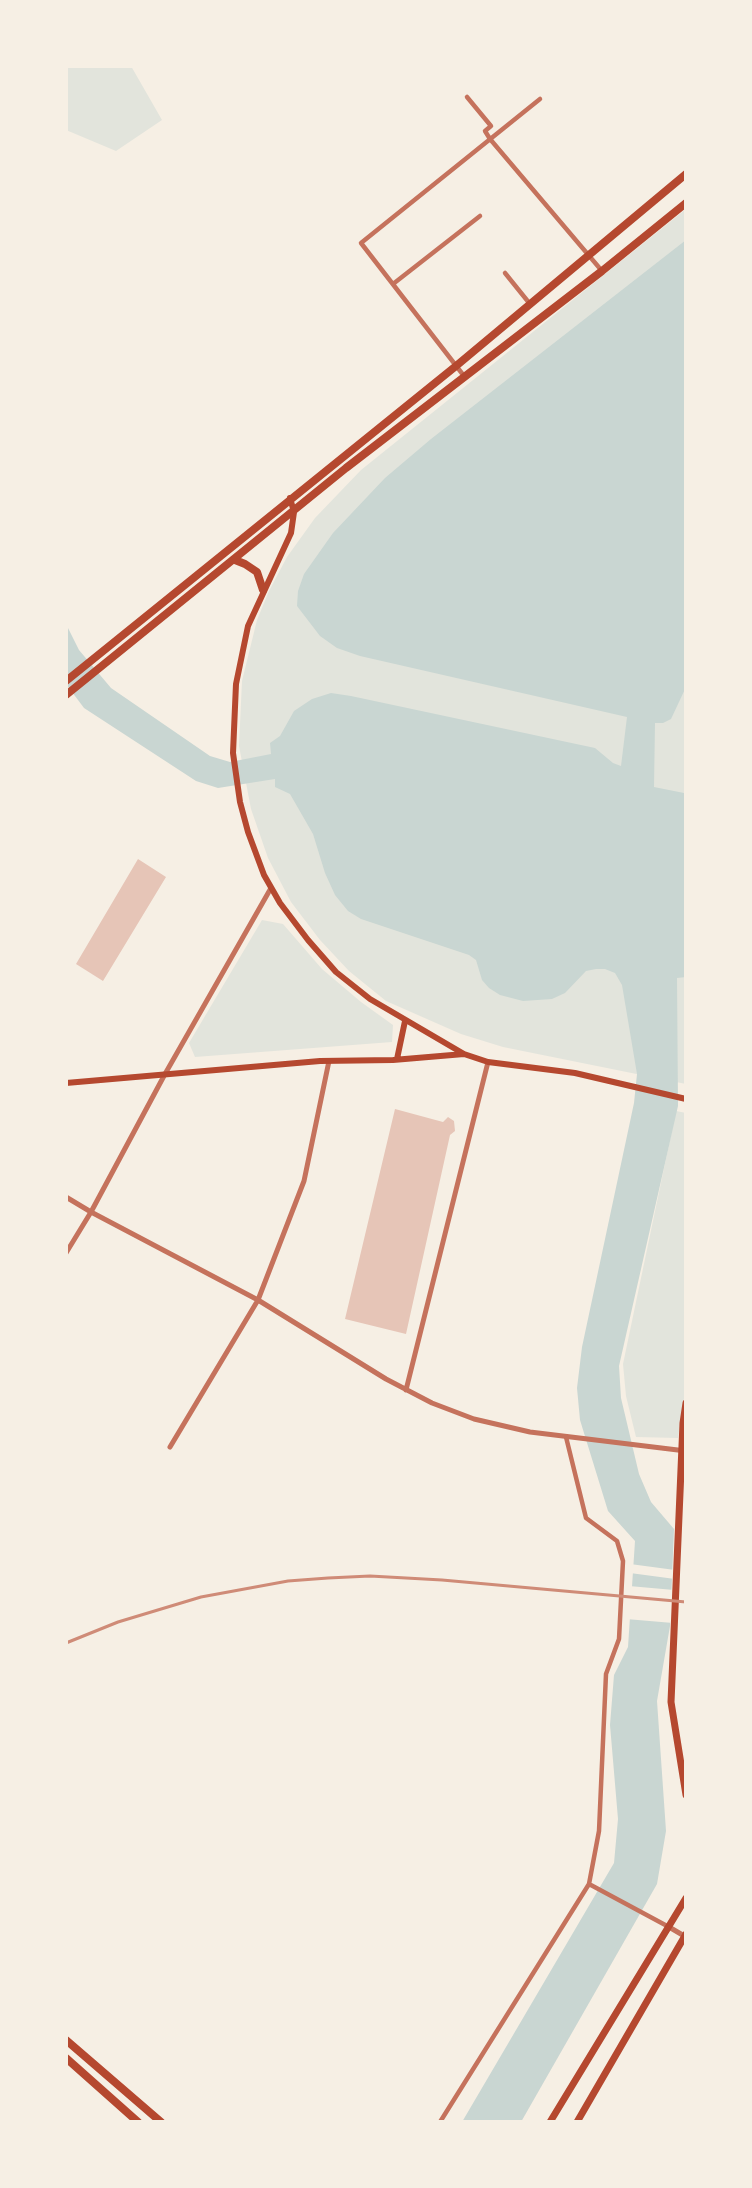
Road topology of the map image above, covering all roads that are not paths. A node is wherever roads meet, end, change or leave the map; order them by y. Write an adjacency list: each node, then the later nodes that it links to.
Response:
1 (467, 97): 3 (street)
2 (540, 99): 3 (street)
3 (490, 139): 7 (street); 10 (street)
4 (686, 174): 7 (highway)
5 (686, 203): 8 (highway)
6 (480, 216): 10 (street)
7 (589, 255): 8 (street); 11 (highway)
8 (602, 271): 13 (highway)
9 (505, 273): 11 (street)
10 (393, 284): 12 (street)
11 (530, 304): 12 (highway)
12 (456, 366): 13 (street); 14 (highway)
13 (465, 376): 15 (highway)
14 (290, 498): 15 (main road); 18 (highway)
15 (294, 512): 16 (highway); 17 (main road)
16 (234, 560): 17 (highway); 19 (highway)
17 (263, 590): 20 (main road)
18 (66, 681)
19 (68, 694)
20 (271, 888): 21 (main road); 26 (street)
21 (405, 1021): 22 (main road); 23 (main road)
22 (464, 1054): 23 (main road); 25 (main road)
23 (397, 1059): 24 (main road)
24 (330, 1061): 26 (main road); 32 (street)
25 (488, 1062): 28 (main road); 33 (street)
26 (165, 1074): 27 (main road); 30 (street)
27 (66, 1083)
28 (684, 1098)
29 (66, 1197): 30 (street)
30 (91, 1212): 31 (street); 32 (street)
31 (66, 1253)
32 (258, 1300): 33 (street); 36 (street)
33 (406, 1390): 35 (street)
34 (686, 1403): 37 (main road)
35 (566, 1437): 37 (street); 39 (street)
36 (170, 1447)
37 (684, 1451): 38 (main road)
38 (686, 1796)
39 (589, 1884): 41 (street); 47 (street)
40 (686, 1898): 41 (main road)
41 (669, 1927): 42 (street); 48 (main road)
42 (686, 1936): 49 (main road)
43 (66, 2040): 46 (highway)
44 (66, 2058): 45 (highway)
45 (138, 2122)
46 (161, 2122)
47 (440, 2122)
48 (550, 2122)
49 (577, 2122)

